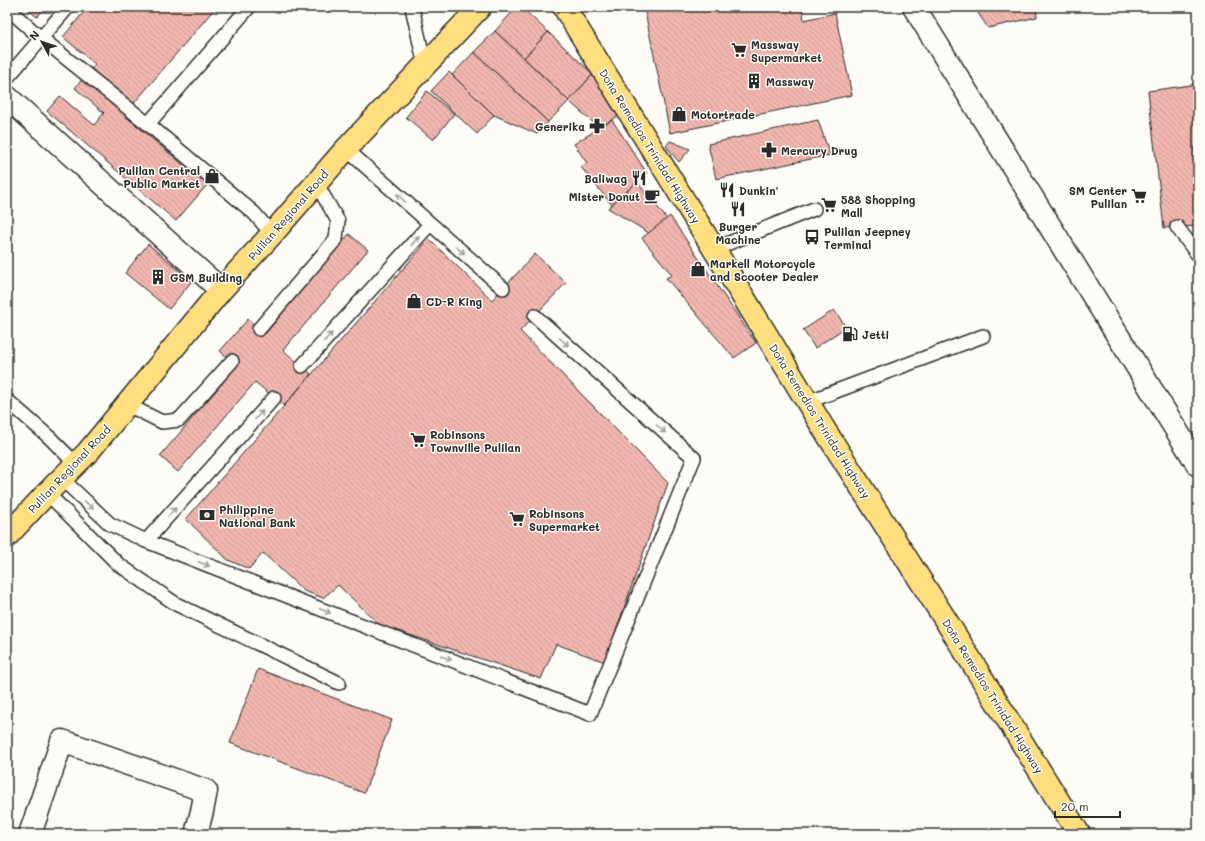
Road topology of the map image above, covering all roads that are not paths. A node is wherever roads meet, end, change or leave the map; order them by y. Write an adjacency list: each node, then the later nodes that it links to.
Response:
1 (68, 7): 8 (lane)
2 (249, 7): 12 (lane)
3 (412, 7): 9 (lane)
4 (480, 7): 9 (main road, Pulilan Regional Road)
5 (564, 7): 19 (main road, Doña Remedios Trinidad Highway)
6 (914, 7): 32 (street)
7 (7, 8): 8 (lane)
8 (41, 38): 10 (lane); 12 (lane)
9 (425, 66): 13 (main road, Pulilan Regional Road)
10 (7, 78)
11 (7, 97): 22 (street)
12 (148, 124): 18 (lane)
13 (346, 149): 14 (main road, Pulilan Regional Road); 16 (lane, one-way to 13)
14 (316, 183): 18 (main road, Pulilan Regional Road); 24 (lane)
15 (814, 209): 19 (lane)
16 (430, 224): 21 (lane, one-way to 21); 27 (lane, one-way to 16)
17 (1177, 227): 20 (lane)
18 (272, 234): 22 (main road, Pulilan Regional Road)
19 (714, 249): 30 (main road, Doña Remedios Trinidad Highway)
20 (1198, 255)
21 (503, 288)
22 (221, 290): 31 (main road, Pulilan Regional Road)
23 (535, 316): 35 (lane)
24 (259, 329)
25 (983, 336): 30 (lane)
26 (232, 362): 31 (lane)
27 (302, 366)
28 (274, 398): 35 (lane, one-way to 28)
29 (7, 400): 33 (lane)
30 (807, 402): 39 (main road, Doña Remedios Trinidad Highway)
31 (126, 404): 33 (main road, Pulilan Regional Road)
32 (1198, 465)
33 (61, 478): 34 (main road, Pulilan Regional Road); 35 (lane, one-way to 35); 36 (lane)
34 (7, 536)
35 (146, 541)
36 (339, 683)
37 (30, 834): 38 (street)
38 (196, 834)
39 (1079, 834)

